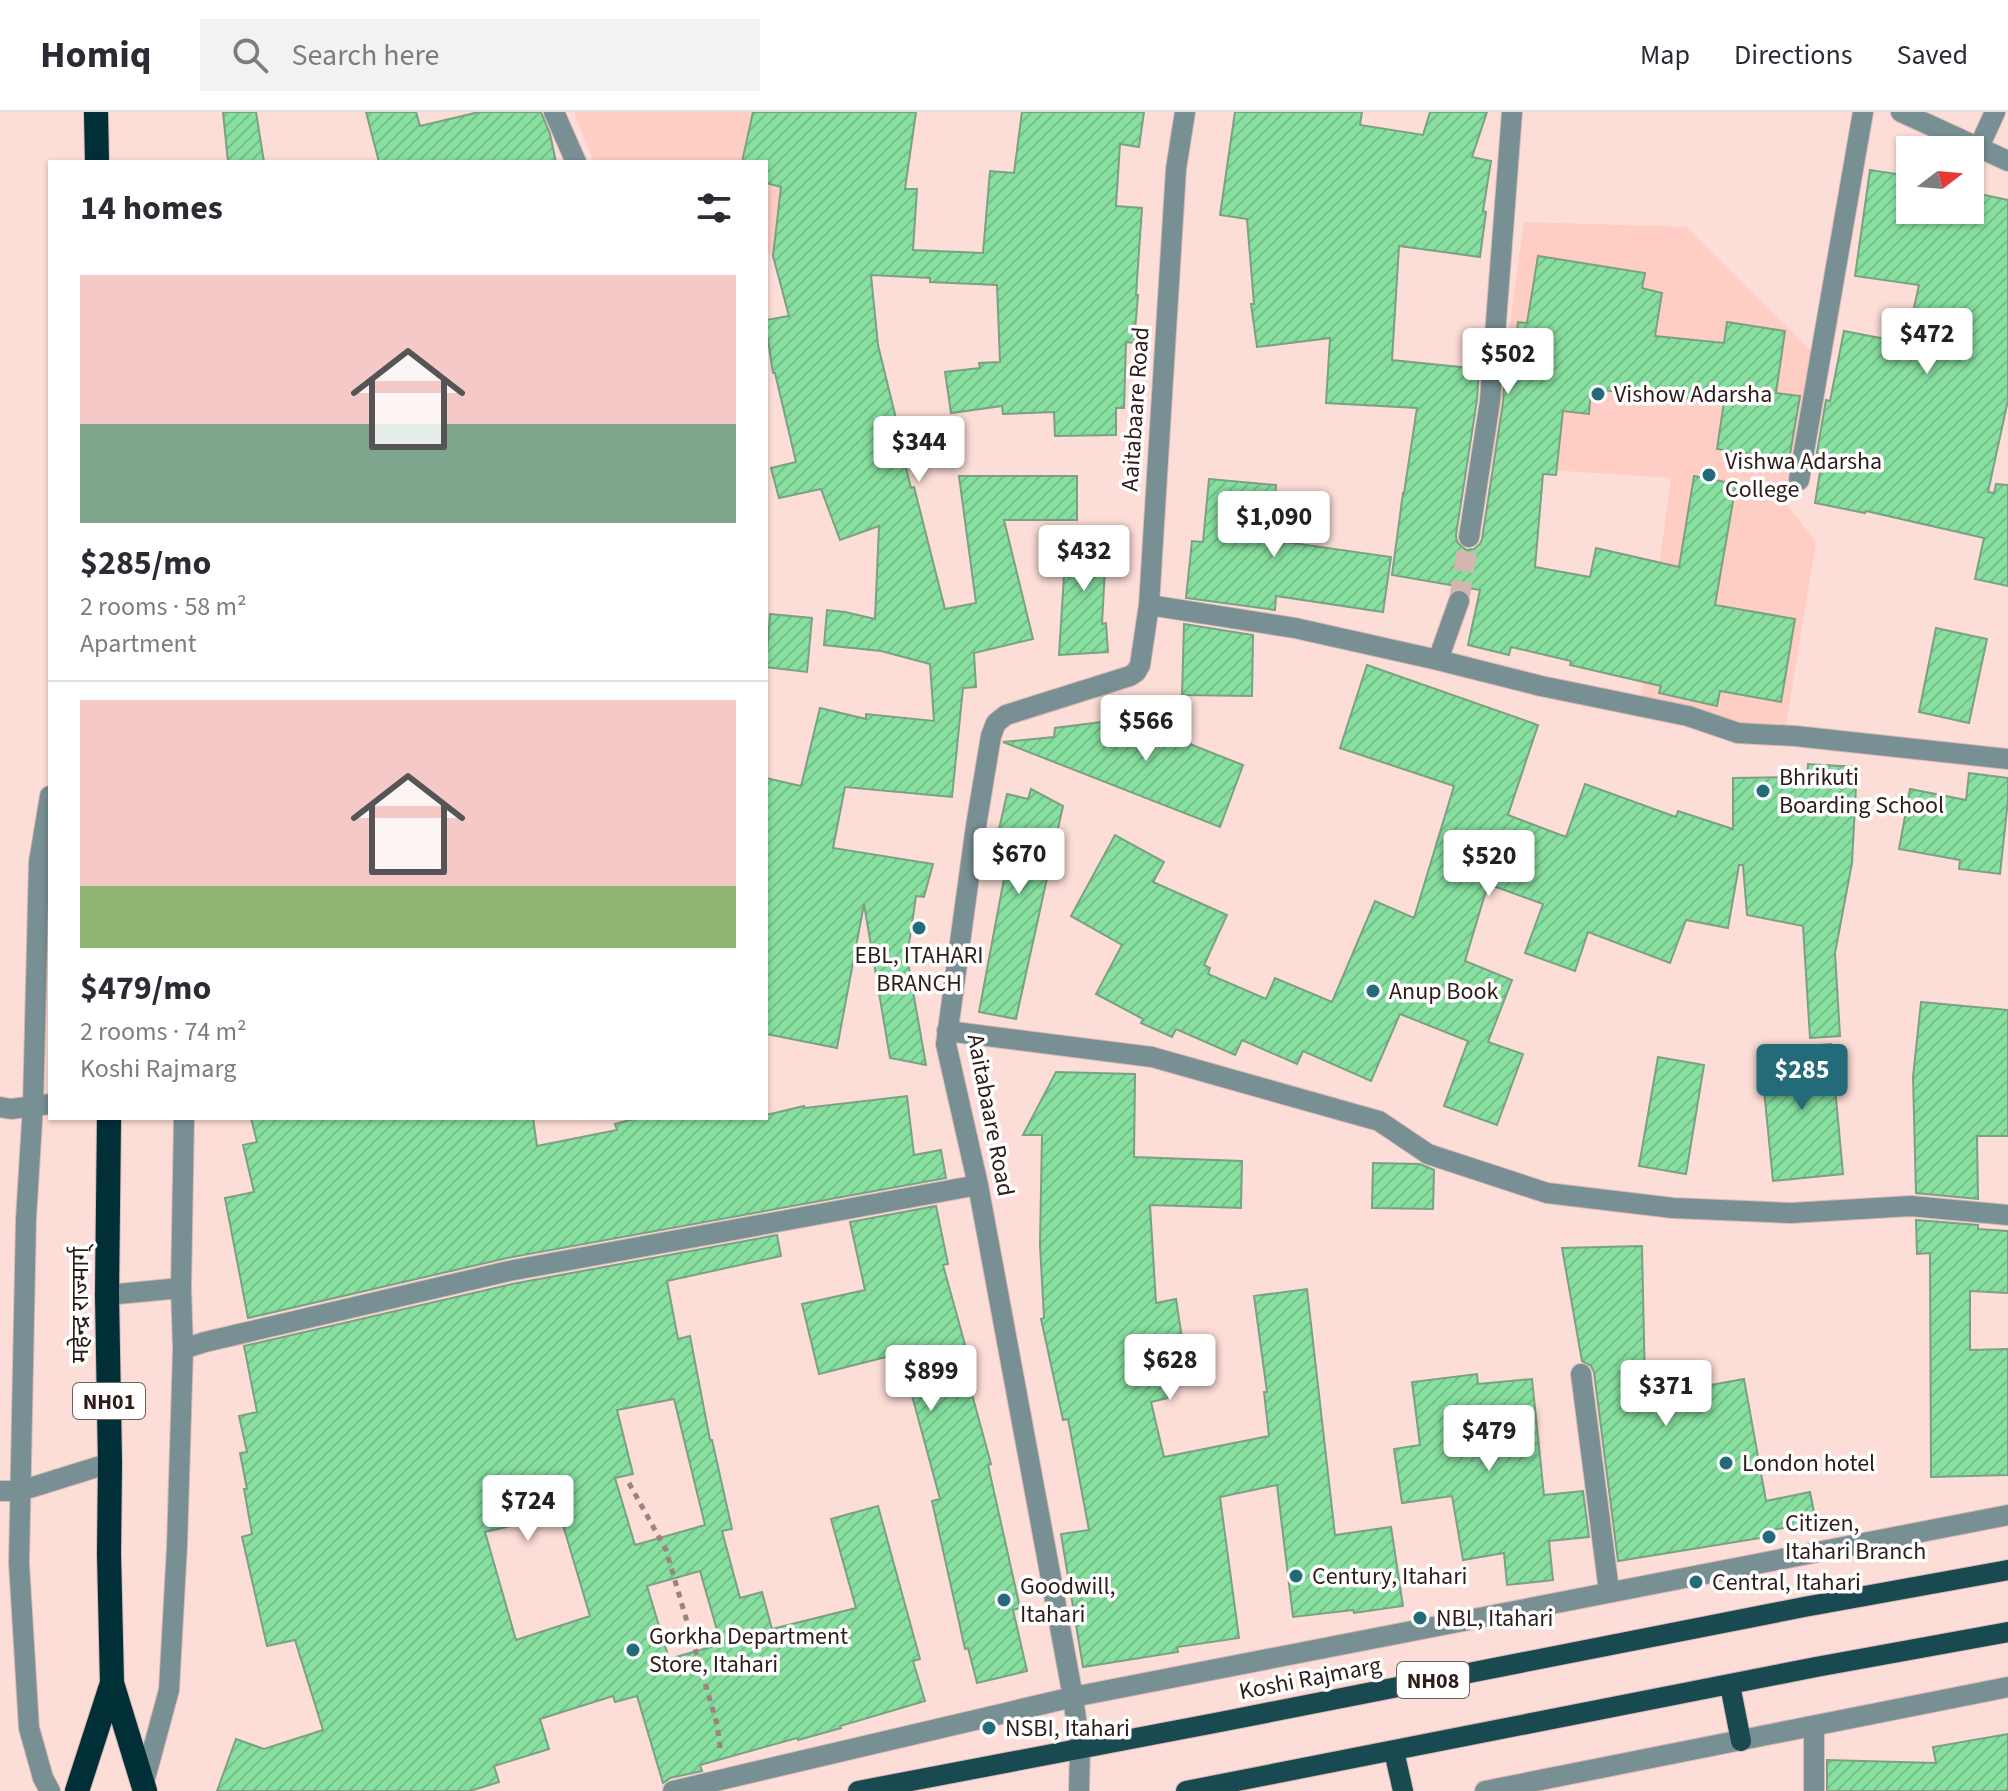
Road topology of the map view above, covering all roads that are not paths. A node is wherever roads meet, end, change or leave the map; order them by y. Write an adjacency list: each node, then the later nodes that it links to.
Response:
1 (96, 112): 11 (highway)
2 (554, 112): 12 (street)
3 (1185, 112): 17 (street, Aaitabaare Road)
4 (1512, 112): 15 (street)
5 (1863, 112): 14 (street)
6 (1901, 112): 8 (street)
7 (1995, 112): 9 (street)
8 (1954, 136)
9 (1984, 136)
10 (1984, 149): 13 (street)
11 (97, 160)
12 (575, 160)
13 (2008, 161)
14 (1799, 480)
15 (1469, 537)
16 (1459, 601): 18 (street)
17 (1149, 605): 18 (street); 21 (street, Aaitabaare Road)
18 (1438, 660): 19 (street)
19 (2008, 759)
20 (48, 808): 22 (street)
21 (947, 1031): 26 (street, Aaitabaare Road); 27 (street)
22 (42, 1105): 23 (street); 33 (street)
23 (0, 1107)
24 (109, 1120): 29 (highway, महेन्द्र राज्मार्ग् / NH01)
25 (184, 1120): 28 (street)
26 (978, 1185): 30 (street); 41 (street, Aaitabaare Road)
27 (2008, 1215)
28 (181, 1288): 29 (street); 30 (street)
29 (107, 1295): 32 (highway, महेन्द्र राज्मार्ग् / NH01)
30 (183, 1349): 46 (street)
31 (1581, 1374): 36 (street)
32 (110, 1463): 33 (street); 38 (highway, महेन्द्र राज्मार्ग् / NH01)
33 (10, 1491): 47 (street)
34 (2008, 1515): 36 (street)
35 (2008, 1570): 44 (main road, Koshi Rajmarg / NH08)
36 (1609, 1591): 41 (street)
37 (2008, 1632): 39 (main road)
38 (112, 1683): 46 (highway, महेन्द्र राज्मार्ग् / NH01); 48 (highway, महेन्द्र राज्मार्ग् / NH01)
39 (1730, 1685): 43 (main road); 45 (main road)
40 (2008, 1687): 42 (street)
41 (1073, 1697): 44 (street, Aaitabaare Road); 49 (street)
42 (1814, 1726): 43 (street); 55 (street)
43 (1741, 1741): 54 (street)
44 (1080, 1748): 50 (main road, Koshi Rajmarg / NH08); 51 (street, Aaitabaare Road)
45 (1394, 1751): 52 (main road); 53 (main road)
46 (144, 1788)
47 (50, 1791)
48 (77, 1791)
49 (673, 1791)
50 (858, 1791)
51 (1079, 1791)
52 (1186, 1791)
53 (1403, 1791)
54 (1485, 1791)
55 (1814, 1791)

